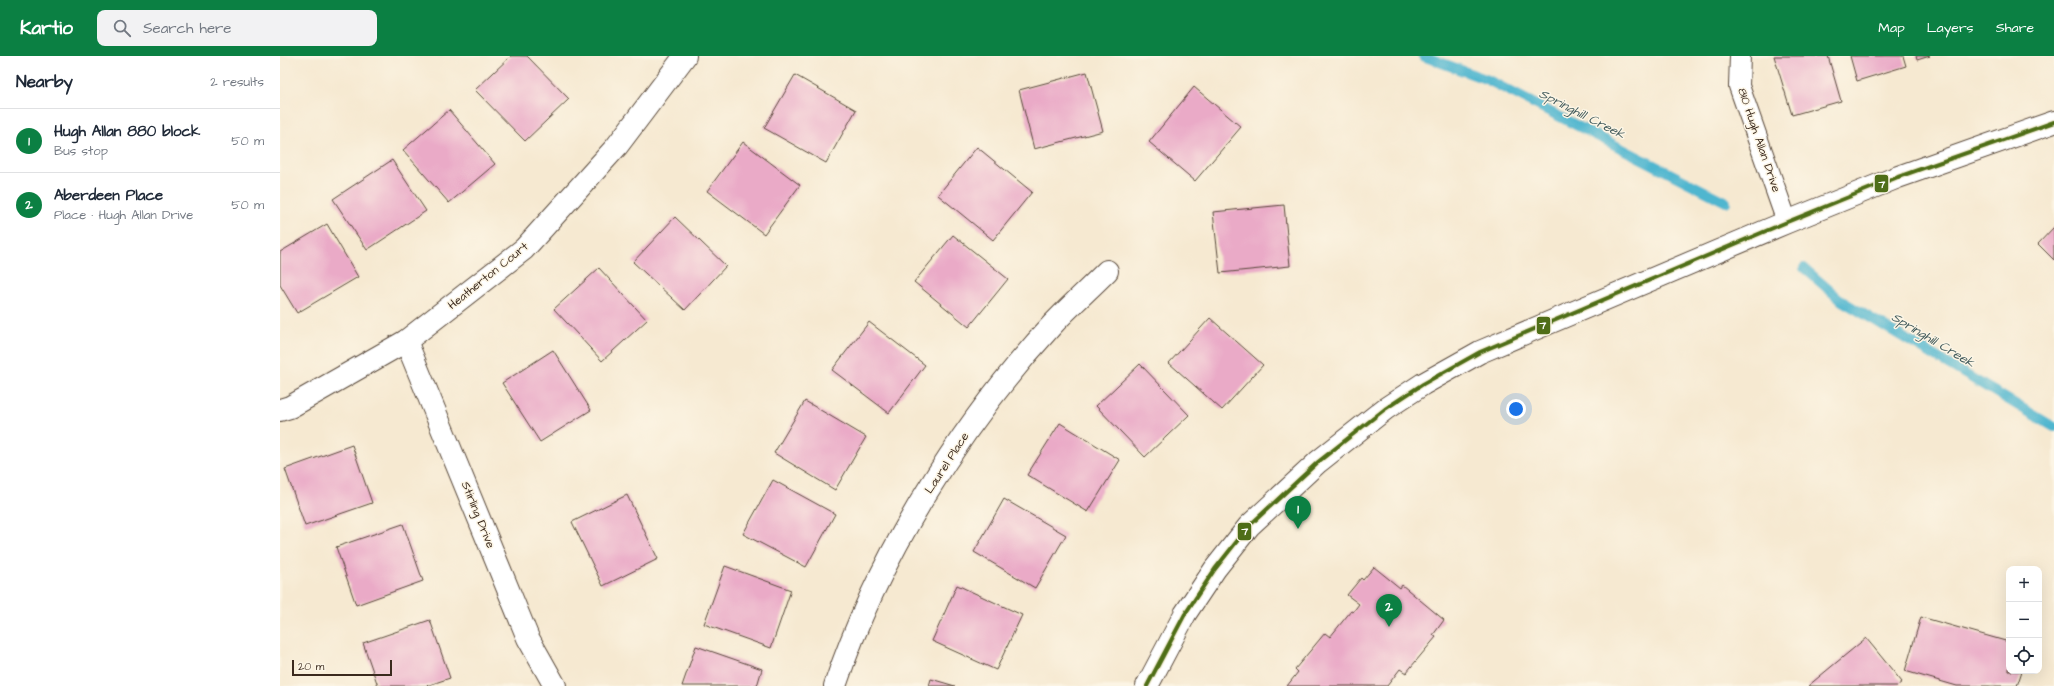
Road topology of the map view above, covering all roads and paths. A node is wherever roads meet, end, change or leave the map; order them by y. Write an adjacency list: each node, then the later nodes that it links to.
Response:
1 (685, 56): 6 (street, Heatherton Court)
2 (1740, 56): 4 (lane, 810 Hugh Allan Drive)
3 (2054, 122): 4 (street)
4 (1787, 222): 10 (street)
5 (1107, 271): 9 (street, Laurel Place)
6 (406, 341): 7 (street, Heatherton Court); 8 (street, Stirling Drive)
7 (280, 410)
8 (556, 686)
9 (835, 686)
10 (1147, 686)

